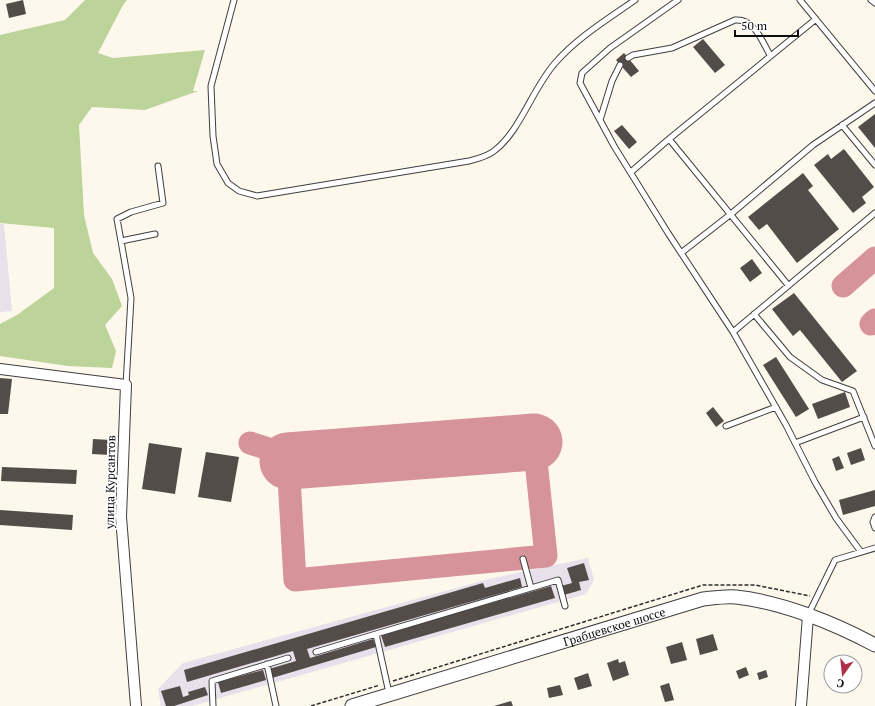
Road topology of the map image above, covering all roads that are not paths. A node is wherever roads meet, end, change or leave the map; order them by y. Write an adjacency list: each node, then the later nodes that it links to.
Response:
1 (234, 0): 2 (lane)
2 (635, 0)
3 (678, 0): 13 (lane)
4 (800, 0): 7 (lane)
5 (871, 0): 6 (lane)
6 (875, 3)
7 (816, 19): 8 (lane); 11 (lane)
8 (770, 55): 9 (lane); 15 (lane)
9 (628, 58)
10 (620, 65): 13 (lane)
11 (875, 91)
12 (875, 103): 14 (lane)
13 (600, 120): 18 (lane)
14 (842, 125): 16 (lane); 20 (lane)
15 (669, 139): 18 (lane); 20 (lane)
16 (875, 165)
17 (158, 166): 22 (lane)
18 (631, 172): 23 (lane)
19 (875, 213): 24 (lane)
20 (731, 214): 23 (lane); 24 (lane)
21 (155, 234): 22 (lane)
22 (121, 241): 28 (lane)
23 (681, 253): 26 (lane)
24 (788, 285): 25 (lane)
25 (754, 314): 26 (lane); 30 (lane)
26 (733, 332): 29 (lane)
27 (0, 369): 28 (street)
28 (126, 385): 50 (street, улица Курсантов)
29 (776, 407): 32 (lane); 34 (lane)
30 (864, 417): 33 (lane); 34 (lane)
31 (875, 424): 33 (lane)
32 (726, 426)
33 (868, 427): 35 (lane)
34 (795, 443): 39 (lane)
35 (875, 446)
36 (875, 517): 37 (lane)
37 (875, 528)
38 (875, 548): 39 (lane)
39 (861, 552): 43 (lane)
40 (523, 559): 41 (lane)
41 (531, 588): 42 (lane); 44 (lane)
42 (565, 606)
43 (808, 616): 45 (street, Грабцевское шоссе); 49 (street, Грабцевское шоссе); 54 (street)
44 (376, 634): 46 (lane); 49 (lane)
45 (875, 645)
46 (316, 652)
47 (288, 658): 48 (lane)
48 (267, 664): 51 (lane); 52 (lane)
49 (390, 694): 53 (street, Грабцевское шоссе)
50 (136, 706)
51 (213, 706)
52 (276, 706)
53 (352, 706)
54 (801, 706)

